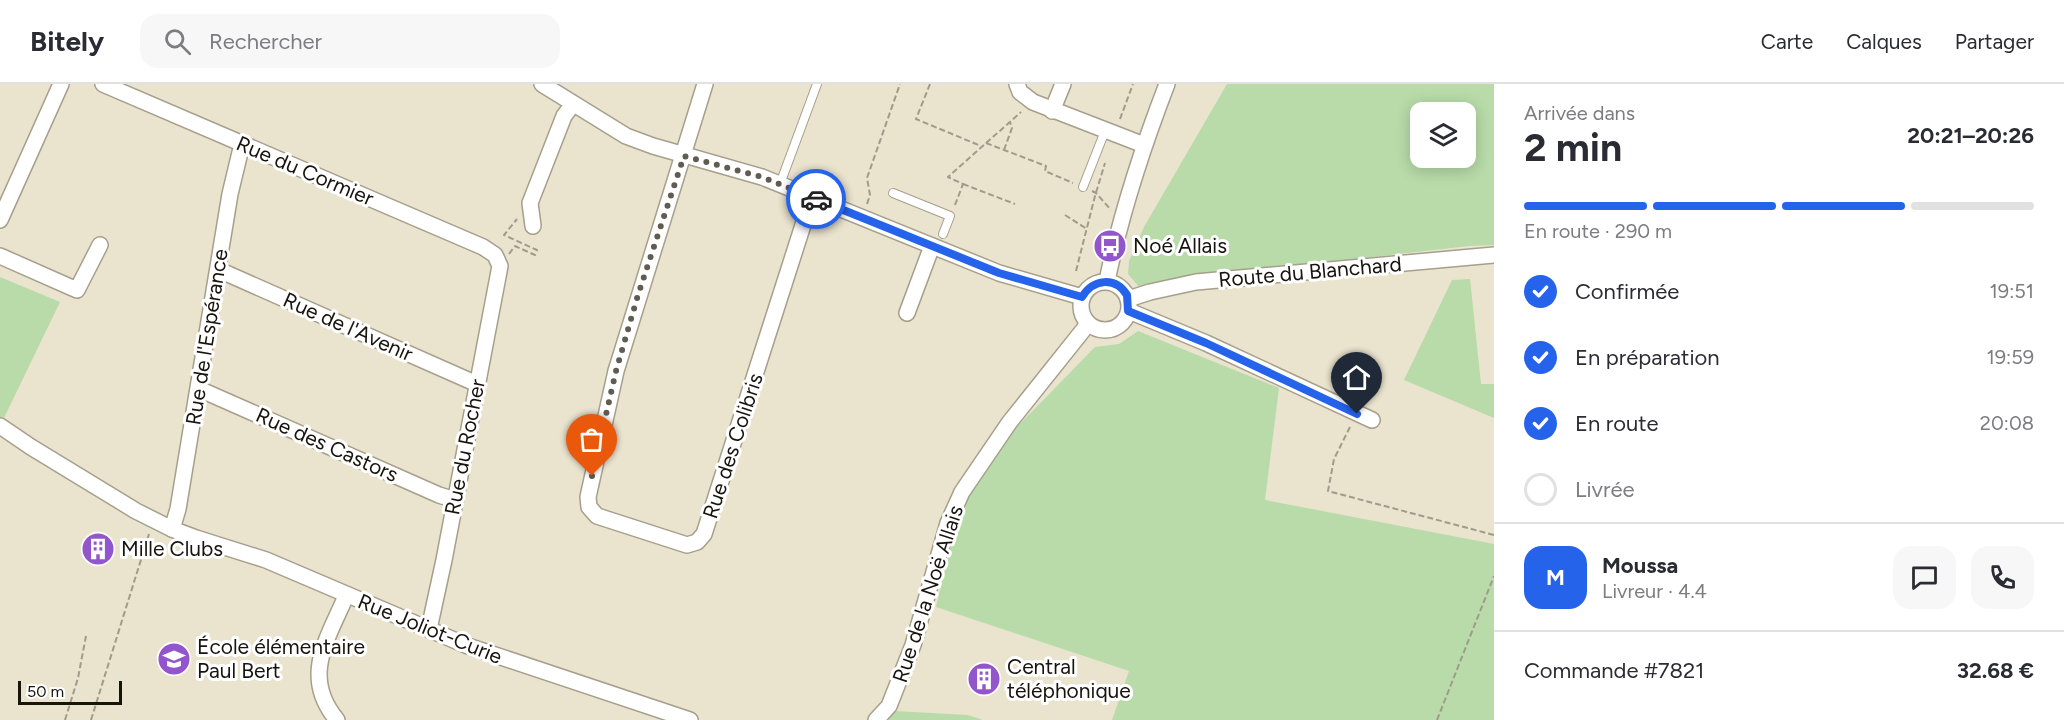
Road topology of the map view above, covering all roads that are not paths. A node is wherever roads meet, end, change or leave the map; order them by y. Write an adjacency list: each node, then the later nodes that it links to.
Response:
1 (61, 84): 19 (street)
2 (103, 84): 12 (street, Rue du Cormier)
3 (542, 84): 9 (street)
4 (705, 84): 14 (street, Rue des Colibris)
5 (817, 84): 15 (lane)
6 (1017, 84): 10 (street)
7 (1063, 84): 10 (street)
8 (1167, 84): 13 (street)
9 (573, 104): 14 (street); 20 (street)
10 (1052, 111): 11 (street)
11 (1111, 129): 13 (street); 16 (lane)
12 (242, 144): 26 (street, Rue du Cormier); 27 (street, Rue de l'Espérance)
13 (1144, 145): 28 (street)
14 (684, 156): 15 (street); 18 (street, Rue des Colibris)
15 (780, 184): 18 (street)
16 (1083, 187)
17 (893, 193): 21 (lane)
18 (812, 197): 23 (street)
19 (0, 220)
20 (533, 226)
21 (943, 234)
22 (100, 245): 25 (street)
23 (932, 246): 29 (street); 31 (street)
24 (1494, 255): 30 (street, Route du Blanchard)
25 (0, 256)
26 (500, 266): 33 (street, Rue du Rocher)
27 (219, 270): 33 (street, Rue de l'Avenir); 34 (street, Rue de l'Espérance)
28 (1107, 281): 29 (street); 30 (street)
29 (1082, 297): 32 (street)
30 (1128, 305): 32 (street); 35 (street)
31 (907, 313)
32 (1088, 324): 43 (street, Rue de la Noë Allais)
33 (477, 384): 37 (street, Rue du Rocher)
34 (199, 388): 37 (street, Rue des Castors); 38 (street, Rue de l'Espérance)
35 (1372, 420)
36 (0, 426): 38 (street, Rue Joliot-Curie)
37 (455, 500): 40 (street, Rue du Rocher)
38 (172, 529): 39 (street, Rue Joliot-Curie)
39 (346, 596): 40 (street, Rue Joliot-Curie); 41 (street)
40 (429, 629): 42 (street, Rue Joliot-Curie)
41 (337, 720)
42 (690, 720)
43 (876, 720)

